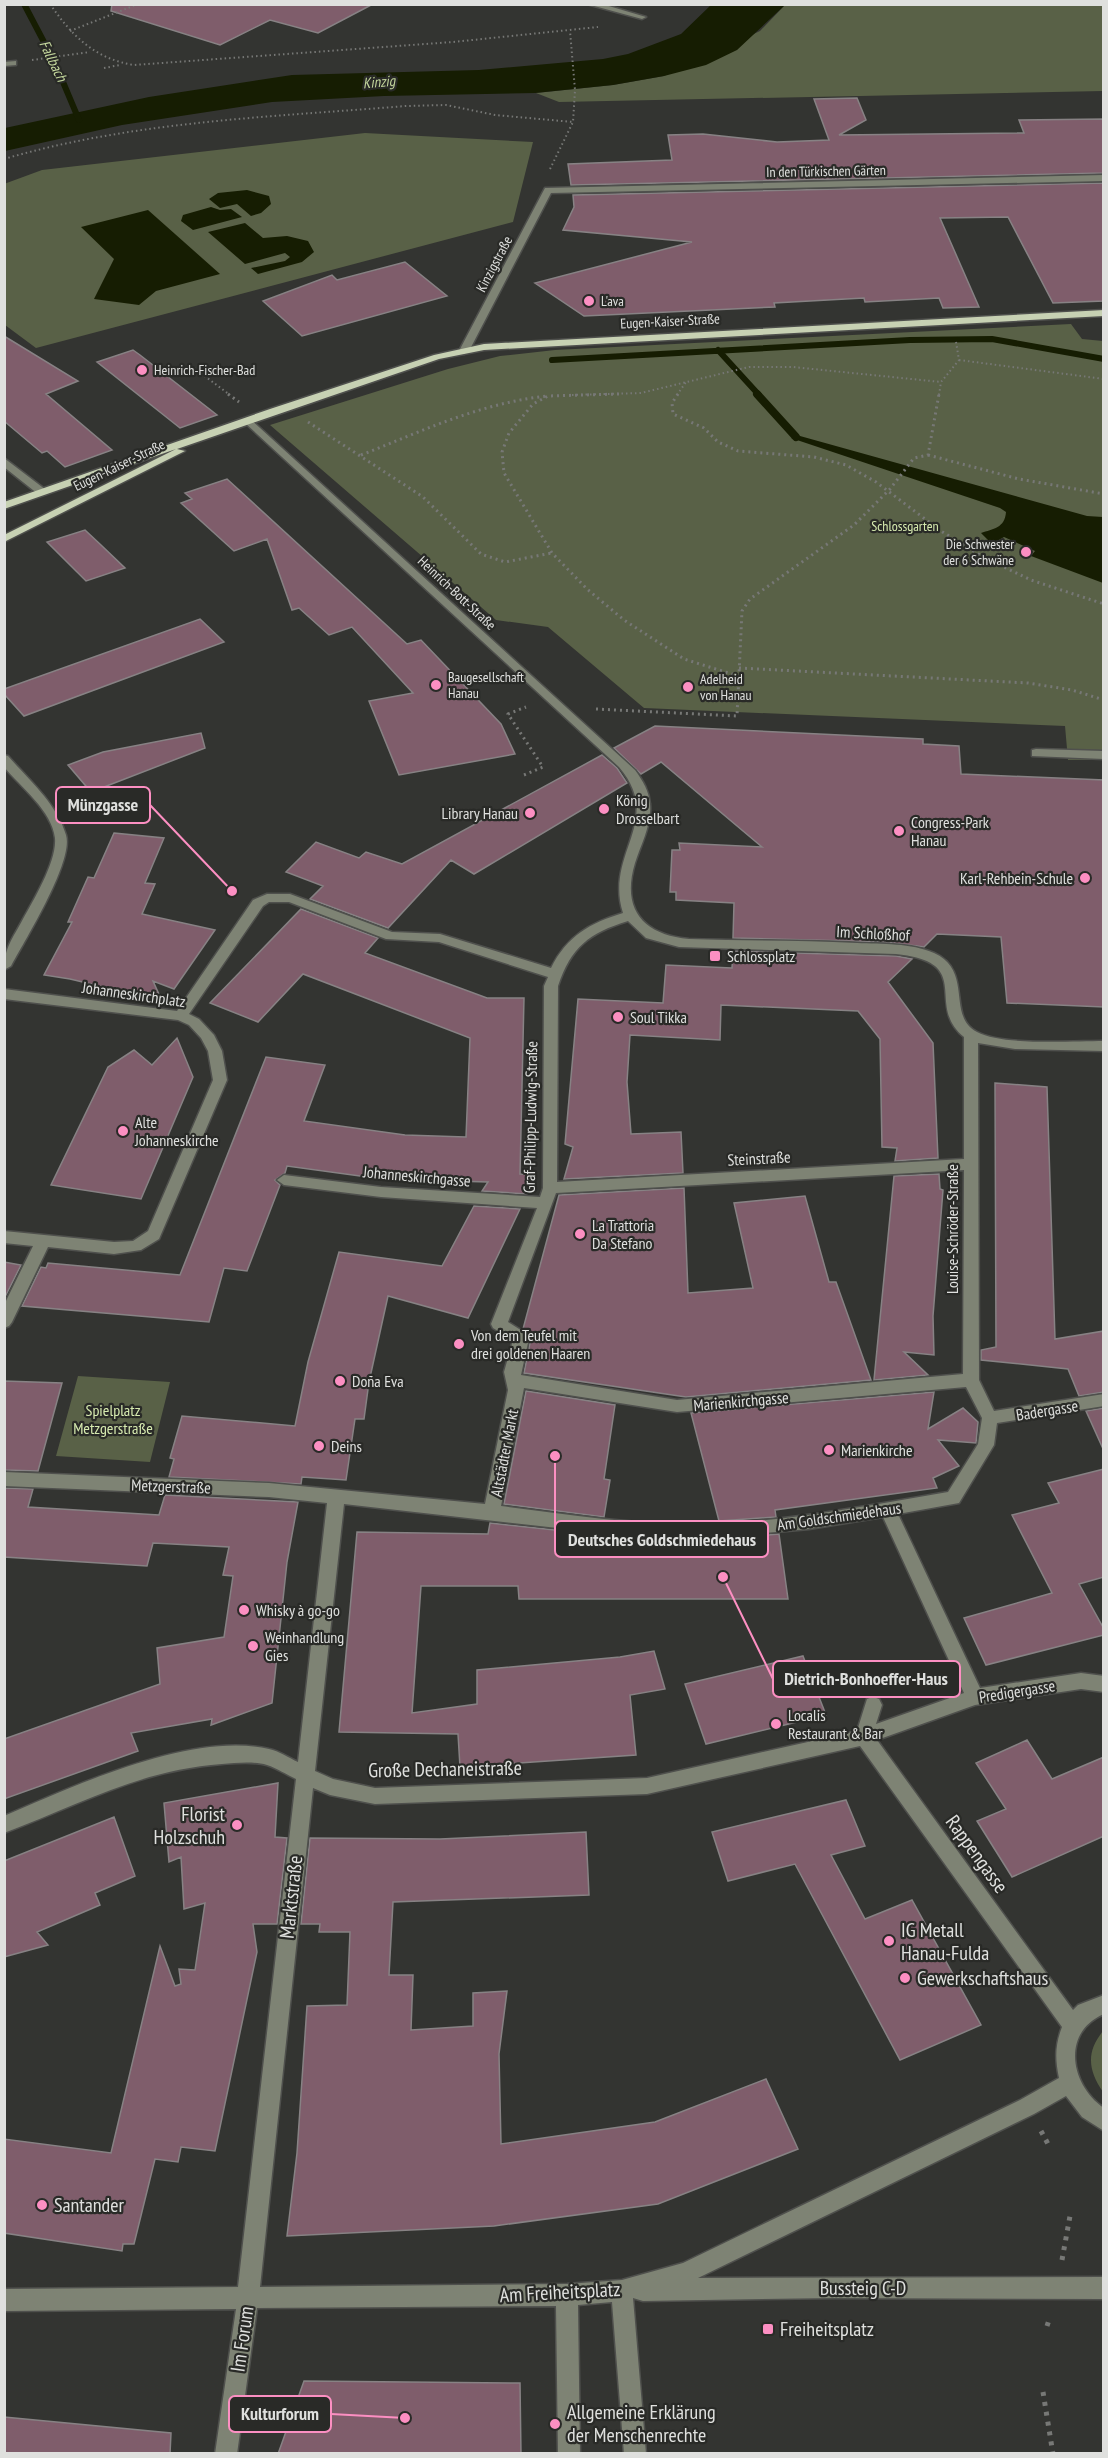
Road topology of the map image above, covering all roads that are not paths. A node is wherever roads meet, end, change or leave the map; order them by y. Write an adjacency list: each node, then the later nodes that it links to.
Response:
1 (591, 4): 2 (street)
2 (642, 17)
3 (1104, 178): 4 (street, In den Türkischen Gärten)
4 (548, 190): 6 (street, Kinzigstraße)
5 (1104, 313): 6 (main road, Eugen-Kaiser-Straße)
6 (464, 351): 7 (main road, Eugen-Kaiser-Straße)
7 (248, 420): 9 (main road, Eugen-Kaiser-Straße); 11 (main road, Eugen-Kaiser-Straße); 15 (street, Heinrich-Bott-Straße)
8 (4, 461): 9 (street)
9 (42, 492): 10 (main road, Eugen-Kaiser-Straße)
10 (4, 506)
11 (4, 539)
12 (1036, 753): 13 (street)
13 (1104, 755)
14 (4, 759): 16 (street)
15 (631, 915): 17 (street); 20 (street, Im Schloßhof)
16 (4, 966)
17 (554, 974): 19 (street); 24 (street, Graf-Philipp-Ludwig-Straße)
18 (4, 994): 19 (street, Johanneskirchplatz)
19 (181, 1016): 27 (street, Johanneskirchplatz)
20 (971, 1035): 21 (street); 22 (street, Louise-Schröder-Straße)
21 (1104, 1046)
22 (970, 1164): 24 (street, Steinstraße); 31 (street, Louise-Schröder-Straße)
23 (284, 1180): 25 (street, Johanneskirchgasse)
24 (550, 1188): 25 (street, Graf-Philipp-Ludwig-Straße)
25 (546, 1203): 29 (street, Graf-Philipp-Ludwig-Straße)
26 (4, 1237): 27 (street, Johanneskirchplatz)
27 (43, 1241): 28 (street)
28 (4, 1322)
29 (499, 1324): 30 (street, Altstädter Markt)
30 (512, 1380): 31 (street, Marienkirchgasse); 37 (street, Altstädter Markt)
31 (971, 1380): 33 (street, Louise-Schröder-Straße)
32 (1104, 1400): 33 (street, Badergasse)
33 (990, 1418): 36 (street, Am Goldschmiedehaus)
34 (4, 1479): 35 (street, Metzgerstraße)
35 (336, 1498): 37 (street, Altstädter Markt); 42 (street, Marktstraße)
36 (888, 1510): 37 (street, Am Goldschmiedehaus); 39 (street)
37 (492, 1512)
38 (1104, 1684): 39 (street, Predigergasse)
39 (975, 1697): 41 (street, Predigergasse)
40 (873, 1705): 41 (street)
41 (864, 1737): 42 (street, Große Dechaneistraße); 45 (street, Rappengasse)
42 (304, 1776): 43 (street, Große Dechaneistraße); 51 (street, Marktstraße)
43 (4, 1825)
44 (1104, 2004): 45 (street)
45 (1072, 2025): 46 (street)
46 (1069, 2083): 47 (street); 49 (street, Am Freiheitsplatz)
47 (1104, 2121)
48 (1104, 2288): 49 (street, Bussteig C-D)
49 (622, 2291): 50 (street, Am Freiheitsplatz); 55 (street)
50 (567, 2295): 51 (street, Am Freiheitsplatz); 54 (street)
51 (249, 2296): 52 (street, Am Freiheitsplatz); 53 (street, Im Forum)
52 (4, 2300)
53 (226, 2454)
54 (569, 2454)
55 (635, 2454)

